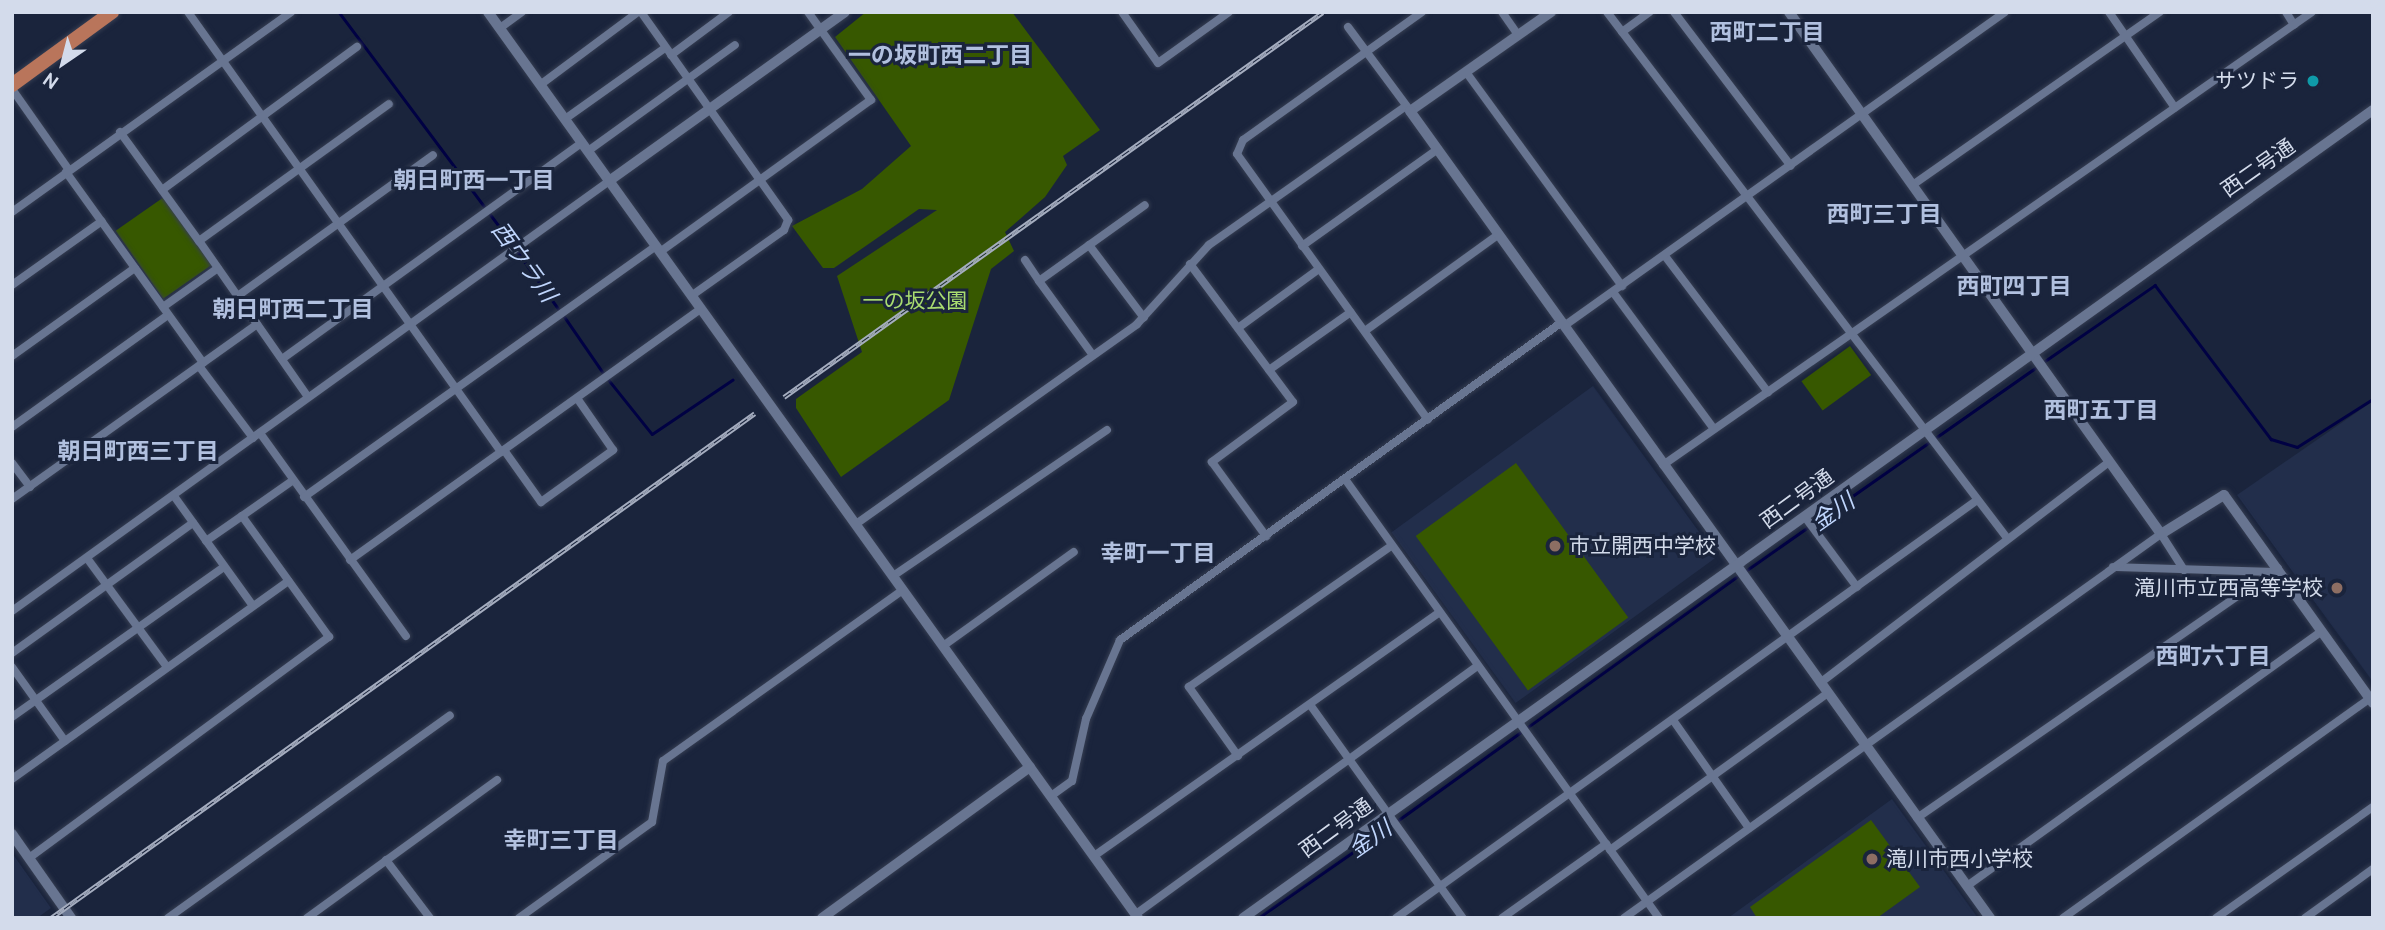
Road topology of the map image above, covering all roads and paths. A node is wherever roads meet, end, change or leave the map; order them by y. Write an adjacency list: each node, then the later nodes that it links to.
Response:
1 (112, 12): 39 (highway)
2 (188, 12): 35 (street)
3 (291, 12): 35 (street)
4 (488, 12): 26 (street)
5 (522, 12): 26 (street)
6 (639, 12): 33 (street); 38 (street)
7 (729, 12): 33 (street)
8 (808, 12): 27 (street)
9 (845, 12): 27 (street)
10 (1229, 12): 23 (street)
11 (1422, 12): 34 (street)
12 (1502, 12): 29 (street)
13 (1550, 12): 29 (street)
14 (1607, 12): 28 (street)
15 (1650, 12): 28 (street)
16 (1674, 12): 52 (street)
17 (1789, 12): 45 (street)
18 (2005, 12): 45 (street)
19 (2109, 12): 30 (street)
20 (2160, 12): 30 (street)
21 (2286, 12): 24 (street)
22 (2312, 12): 24 (street)
23 (1127, 14)
24 (2294, 24): 42 (street)
25 (1348, 27): 34 (street)
26 (500, 28): 38 (street)
27 (821, 30): 41 (street); 56 (street)
28 (1622, 32): 59 (street)
29 (1518, 36): 36 (street)
30 (2126, 36): 42 (street); 57 (street)
31 (736, 45): 37 (street)
32 (357, 47): 46 (street)
33 (668, 52): 37 (street); 47 (street)
34 (1367, 52): 43 (street); 60 (street)
35 (222, 60): 46 (street); 48 (street)
36 (1466, 72): 43 (street); 80 (street)
37 (689, 81): 41 (street); 49 (street)
38 (540, 85): 47 (street)
39 (12, 87): 54 (street)
40 (389, 104): 53 (street)
41 (710, 108): 55 (street); 56 (street)
42 (2175, 108): 70 (street)
43 (1408, 109): 50 (street); 60 (street)
44 (2373, 110): 94 (street, 西二号通)
45 (1862, 114): 52 (street); 57 (street)
46 (261, 115): 53 (street); 58 (street)
47 (565, 120): 49 (street)
48 (120, 132): 54 (street); 58 (street)
49 (585, 147): 55 (street); 79 (street)
50 (1438, 149): 65 (street); 68 (street)
51 (433, 155): 64 (street)
52 (1791, 166): 59 (street)
53 (299, 168): 64 (street); 66 (street)
54 (68, 171): 62 (street); 63 (street)
55 (609, 181): 69 (street); 89 (street)
56 (761, 181): 69 (street); 83 (street)
57 (1914, 184): 70 (street)
58 (162, 190): 66 (street)
59 (1748, 196): 71 (street); 93 (street)
60 (1270, 202): 68 (street); 73 (street)
61 (1145, 205): 67 (street)
62 (12, 212)
63 (102, 222): 74 (street); 78 (street)
64 (338, 222): 79 (street); 82 (street)
65 (1499, 234): 90 (street); 92 (street)
66 (199, 242): 75 (street)
67 (1090, 245): 77 (street); 87 (street)
68 (1302, 246): 76 (street)
69 (658, 249): 83 (street); 100 (street)
70 (1964, 254): 93 (street); 94 (street)
71 (1665, 256): 80 (street); 101 (street)
72 (1025, 260): 77 (street)
73 (1190, 264): 87 (street); 91 (street)
74 (135, 268): 85 (street); 96 (street)
75 (218, 268): 82 (street); 85 (street)
76 (1319, 269): 86 (street); 91 (street)
77 (1039, 281): 95 (street)
78 (12, 285)
79 (383, 285): 89 (street); 97 (street)
80 (1622, 286): 81 (street)
81 (1613, 292): 90 (street); 106 (street)
82 (239, 295): 88 (street)
83 (691, 296): 84 (street)
84 (701, 309): 103 (street); 124 (street)
85 (166, 311): 98 (street); 105 (street)
86 (1351, 312): 92 (street); 99 (street)
87 (1144, 318): 95 (street)
88 (257, 324): 97 (street); 98 (street)
89 (410, 324): 100 (street); 102 (street)
90 (1562, 324): 104 (street); 113 (street)
91 (1238, 328): 99 (street)
92 (1365, 331): 104 (street)
93 (1851, 334): 101 (street); 108 (street)
94 (2035, 352): 108 (street, 西二号通); 111 (street)
95 (1092, 354): 124 (street)
96 (12, 356)
97 (282, 359): 102 (street)
98 (201, 364): 109 (street); 116 (street)
99 (1269, 370): 126 (street)
100 (454, 389): 110 (street); 118 (street)
101 (1768, 391): 106 (street)
102 (308, 397): 109 (street)
103 (577, 398): 110 (street); 110 (street)
104 (1428, 420): 114 (street)
105 (12, 427)
106 (1714, 429): 113 (street)
107 (1107, 430): 138 (street)
108 (1924, 432): 120 (street); 122 (street, 西二号通)
109 (256, 436): 115 (street); 117 (street)
110 (502, 451): 132 (street)
111 (2109, 462): 125 (street); 127 (street)
112 (12, 463): 116 (street)
113 (1663, 465): 133 (street)
114 (1345, 479): 126 (street); 129 (street)
115 (292, 481): 118 (street); 121 (street)
116 (30, 487): 119 (street)
117 (174, 495): 123 (street); 131 (street)
118 (304, 497): 132 (street)
119 (12, 499)
120 (1977, 500): 127 (street); 141 (street)
121 (242, 516): 128 (street); 139 (street)
122 (1805, 517): 133 (street, 西二号通); 141 (street)
123 (194, 523): 128 (street); 140 (street)
124 (856, 524): 138 (street)
125 (2161, 534): 135 (street); 136 (street); 137 (street)
126 (1266, 536): 173 (street)
127 (2007, 538): 155 (street)
128 (206, 541): 134 (street)
129 (1391, 546): 145 (street); 166 (street)
130 (1074, 552): 150 (street)
131 (88, 558): 140 (street); 144 (street)
132 (350, 560): 148 (street)
133 (1735, 566): 149 (street); 162 (street, 西二号通)
134 (224, 567): 143 (street); 146 (street)
135 (2113, 567): 136 (street); 165 (street)
136 (2184, 570): 137 (street)
137 (2275, 570): 147 (street); 176 (street)
138 (893, 576): 142 (street)
139 (289, 581): 143 (street); 181 (street)
140 (108, 585): 146 (street); 151 (street)
141 (1857, 587): 149 (street)
142 (903, 590): 150 (street); 192 (street)
143 (253, 607): 154 (street)
144 (12, 611)
145 (1439, 613): 152 (street); 159 (street)
146 (137, 626): 154 (street); 158 (street)
147 (2322, 631): 157 (street); 184 (street)
148 (406, 636)
149 (1787, 638): 155 (street); 163 (street)
150 (943, 646): 168 (street)
151 (12, 653)
152 (1477, 666): 162 (street); 167 (street)
153 (12, 667): 158 (street)
154 (167, 667): 164 (street)
155 (1820, 683): 156 (street)
156 (1828, 693): 165 (street); 169 (street)
157 (2372, 699): 201 (street)
158 (36, 700): 161 (street); 164 (street)
159 (1311, 706): 166 (street); 167 (street)
160 (450, 715): 189 (street)
161 (12, 717)
162 (1517, 720): 172 (street); 175 (street, 西二号通)
163 (1673, 720): 169 (street); 172 (street)
164 (65, 741): 170 (street)
165 (1866, 746): 176 (street); 177 (street)
166 (1238, 756): 180 (street)
167 (1350, 759): 175 (street); 187 (street)
168 (1030, 767): 173 (street); 193 (street)
169 (1713, 777): 177 (street); 179 (street)
170 (12, 779)
171 (497, 780): 182 (street)
172 (1569, 794): 179 (street); 185 (street)
173 (1051, 796): 180 (street)
174 (2373, 807): 202 (street)
175 (1389, 814): 185 (street); 194 (street, 西二号通)
176 (1917, 818): 184 (street)
177 (1749, 828): 186 (street)
178 (12, 834): 181 (street)
179 (1608, 847): 186 (street); 197 (street)
180 (1094, 856): 187 (street)
181 (29, 858): 188 (street)
182 (386, 860): 190 (street); 191 (street)
183 (2373, 869): 203 (street)
184 (1967, 886): 200 (street)
185 (1440, 887): 195 (street); 196 (street)
186 (1647, 901): 198 (street); 199 (street)
187 (1137, 916)
188 (71, 918)
189 (169, 918)
190 (307, 918)
191 (430, 918)
192 (519, 918)
193 (822, 918)
194 (1243, 918)
195 (1396, 918)
196 (1462, 918)
197 (1502, 918)
198 (1624, 918)
199 (1659, 918)
200 (1990, 918)
201 (2063, 918)
202 (2216, 918)
203 (2305, 918)

